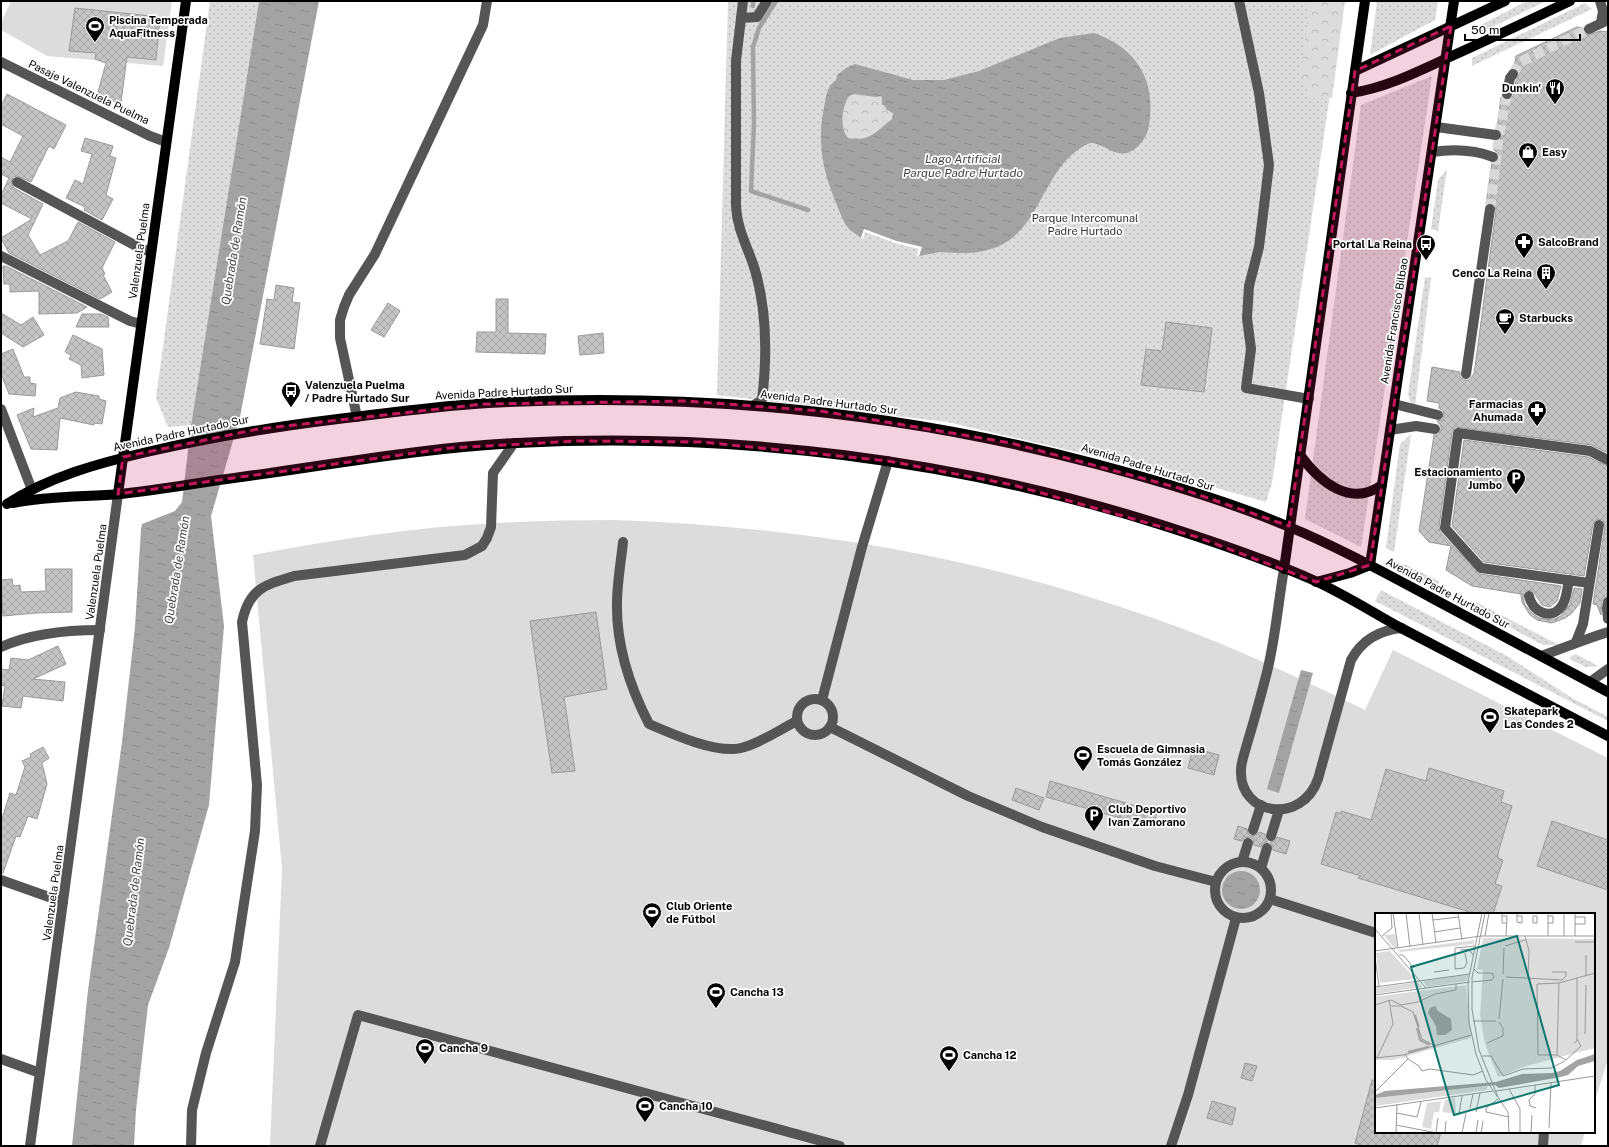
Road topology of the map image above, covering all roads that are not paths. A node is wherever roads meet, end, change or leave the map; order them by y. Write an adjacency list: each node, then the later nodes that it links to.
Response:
1 (186, 1): 23 (main road, Valenzuela Puelma)
2 (487, 1): 37 (street)
3 (743, 1): 11 (street)
4 (768, 1): 11 (street)
5 (1239, 1): 32 (street)
6 (1365, 1): 17 (main road)
7 (1454, 1): 13 (main road, Avenida Francisco Bilbao)
8 (1505, 1): 13 (main road)
9 (1570, 1): 15 (main road)
10 (1600, 1): 12 (street)
11 (741, 18): 34 (street)
12 (1604, 22): 14 (street)
13 (1451, 26): 15 (main road, Avenida Francisco Bilbao); 17 (main road)
14 (1589, 29)
15 (1446, 59): 19 (main road); 21 (main road, Avenida Francisco Bilbao)
16 (1, 62): 23 (street, Pasaje Valenzuela Puelma)
17 (1355, 71): 19 (main road)
18 (1513, 74): 20 (street)
19 (1351, 93): 32 (main road)
20 (1507, 94)
21 (1436, 127): 22 (street); 24 (main road, Avenida Francisco Bilbao)
22 (1496, 135)
23 (166, 142): 28 (main road, Valenzuela Puelma)
24 (1432, 152): 25 (street); 33 (main road, Avenida Francisco Bilbao)
25 (1493, 157)
26 (17, 182): 28 (street)
27 (1490, 209): 31 (street)
28 (151, 252): 30 (main road, Valenzuela Puelma)
29 (1, 256): 30 (street)
30 (141, 324): 42 (main road, Valenzuela Puelma)
31 (1466, 374)
32 (1309, 399): 41 (main road)
33 (1394, 404): 36 (street); 39 (main road, Avenida Francisco Bilbao)
34 (754, 405): 37 (main road, Avenida Padre Hurtado Sur); 50 (main road, Avenida Padre Hurtado Sur)
35 (1, 409): 46 (street)
36 (1438, 415)
37 (357, 417): 42 (main road, Avenida Padre Hurtado Sur)
38 (1435, 429): 39 (street)
39 (1390, 430): 45 (main road, Avenida Francisco Bilbao)
40 (514, 443): 44 (main road, Avenida Padre Hurtado Sur); 47 (main road, Avenida Padre Hurtado Sur); 92 (street)
41 (1300, 455): 45 (main road); 50 (main road)
42 (123, 457): 46 (main road, Avenida Padre Hurtado Sur); 47 (main road, Valenzuela Puelma)
43 (1608, 460): 54 (street)
44 (888, 461): 53 (main road, Avenida Padre Hurtado Sur); 69 (street)
45 (1382, 485): 52 (main road, Avenida Francisco Bilbao)
46 (32, 490): 48 (main road, Avenida Padre Hurtado Sur)
47 (118, 494): 48 (main road, Avenida Padre Hurtado Sur); 61 (street, Valenzuela Puelma)
48 (4, 506)
49 (1599, 525): 56 (street)
50 (1289, 526): 52 (main road, Avenida Padre Hurtado Sur); 53 (main road)
51 (624, 542): 70 (street)
52 (1370, 565): 55 (main road); 65 (main road, Avenida Padre Hurtado Sur)
53 (1284, 568): 55 (main road, Avenida Padre Hurtado Sur); 73 (street)
54 (1569, 580): 56 (street); 57 (street)
55 (1316, 582): 60 (main road, Avenida Padre Hurtado Sur)
56 (1590, 583): 63 (street)
57 (1529, 596)
58 (1608, 602): 59 (street)
59 (1608, 619)
60 (1402, 628): 72 (main road, Avenida Padre Hurtado Sur); 74 (street)
61 (100, 630): 64 (street); 84 (street, Valenzuela Puelma)
62 (1608, 632): 63 (street)
63 (1576, 642): 65 (street)
64 (1, 647)
65 (1541, 656): 67 (main road, Avenida Padre Hurtado Sur)
66 (1608, 669): 67 (street)
67 (1590, 682): 68 (main road, Avenida Padre Hurtado Sur)
68 (1608, 692)
69 (822, 700): 70 (street); 71 (street)
70 (797, 721): 71 (street)
71 (830, 727): 82 (street)
72 (1608, 736)
73 (1261, 805): 74 (street); 75 (street)
74 (1278, 810): 76 (street)
75 (1252, 830)
76 (1271, 836)
77 (1248, 843): 79 (street)
78 (1267, 848): 80 (street)
79 (1242, 862): 80 (street); 82 (street)
80 (1261, 868): 83 (street)
81 (1, 880): 84 (street)
82 (1216, 882): 85 (street)
83 (1270, 899): 85 (street); 86 (street)
84 (64, 902): 88 (street, Valenzuela Puelma)
85 (1236, 918): 90 (street)
86 (1375, 933)
87 (1, 1059): 88 (street)
88 (40, 1073): 91 (street, Valenzuela Puelma)
89 (1544, 1133): 96 (street)
90 (1172, 1144): 95 (street)
91 (30, 1146)
92 (191, 1146)
93 (320, 1146): 94 (street)
94 (840, 1146)
95 (1183, 1146)
96 (1543, 1146)

